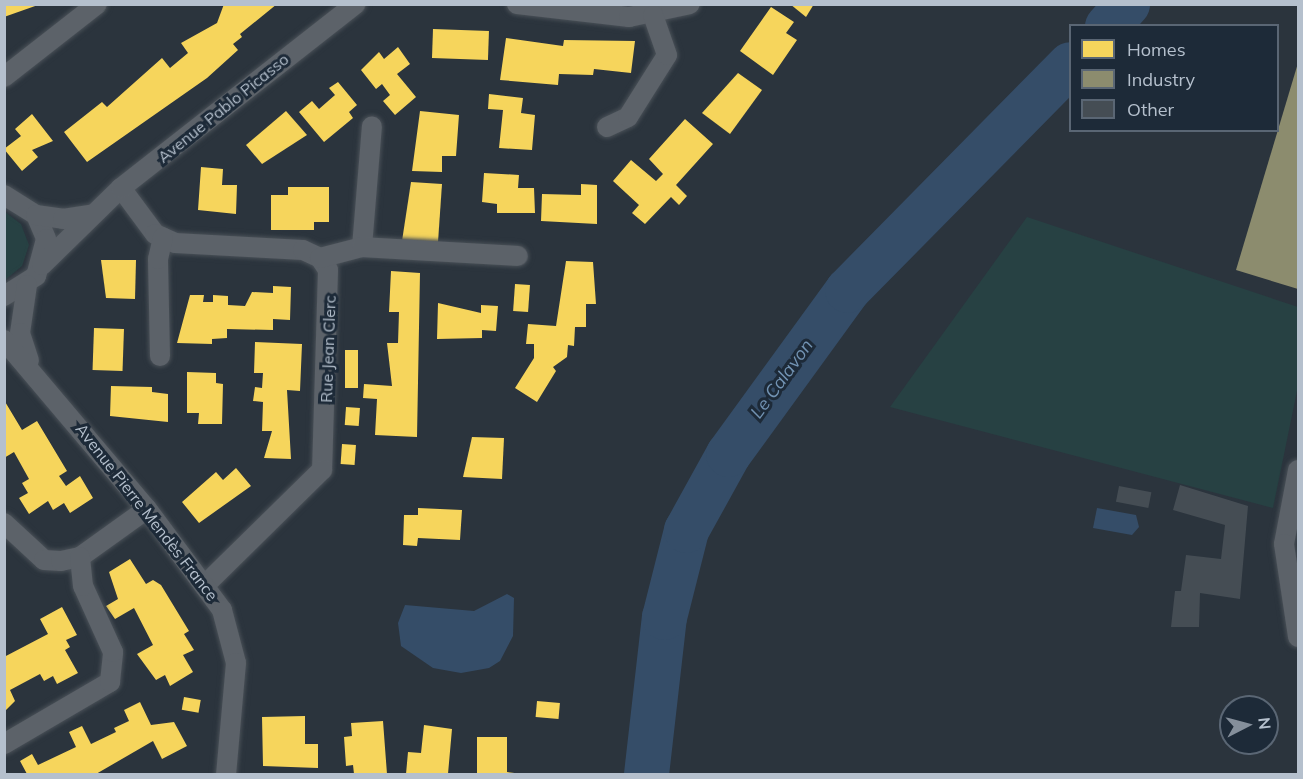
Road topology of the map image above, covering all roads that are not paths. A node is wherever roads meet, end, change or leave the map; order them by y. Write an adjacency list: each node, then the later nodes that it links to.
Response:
1 (97, 4): 6 (street)
2 (356, 4): 9 (street, Avenue Pablo Picasso)
3 (517, 4): 5 (street)
4 (690, 4): 5 (street)
5 (653, 15): 8 (street)
6 (4, 77)
7 (372, 126): 14 (street)
8 (607, 127)
9 (121, 188): 11 (street, Avenue Pablo Picasso); 13 (street)
10 (5, 194): 12 (street)
11 (93, 214): 12 (street); 17 (street, Avenue Pablo Picasso)
12 (36, 215): 17 (street)
13 (163, 238): 16 (street); 21 (street)
14 (362, 247): 15 (street); 16 (street)
15 (518, 256)
16 (320, 258): 27 (street, Rue Jean Clerc)
17 (42, 265): 18 (street, Avenue Pablo Picasso)
18 (27, 285): 19 (street); 22 (street, Avenue Pierre Mendès France)
19 (4, 296)
20 (4, 340): 22 (street, Avenue Pierre Mendès France)
21 (160, 356)
22 (33, 369): 24 (street, Avenue Pierre Mendès France)
23 (1299, 470): 28 (street)
24 (147, 509): 26 (street); 27 (street, Avenue Pierre Mendès France)
25 (4, 523): 26 (street)
26 (80, 557): 29 (street)
27 (206, 584): 30 (street, Avenue Pierre Mendès France)
28 (1299, 637)
29 (4, 744)
30 (226, 774)

